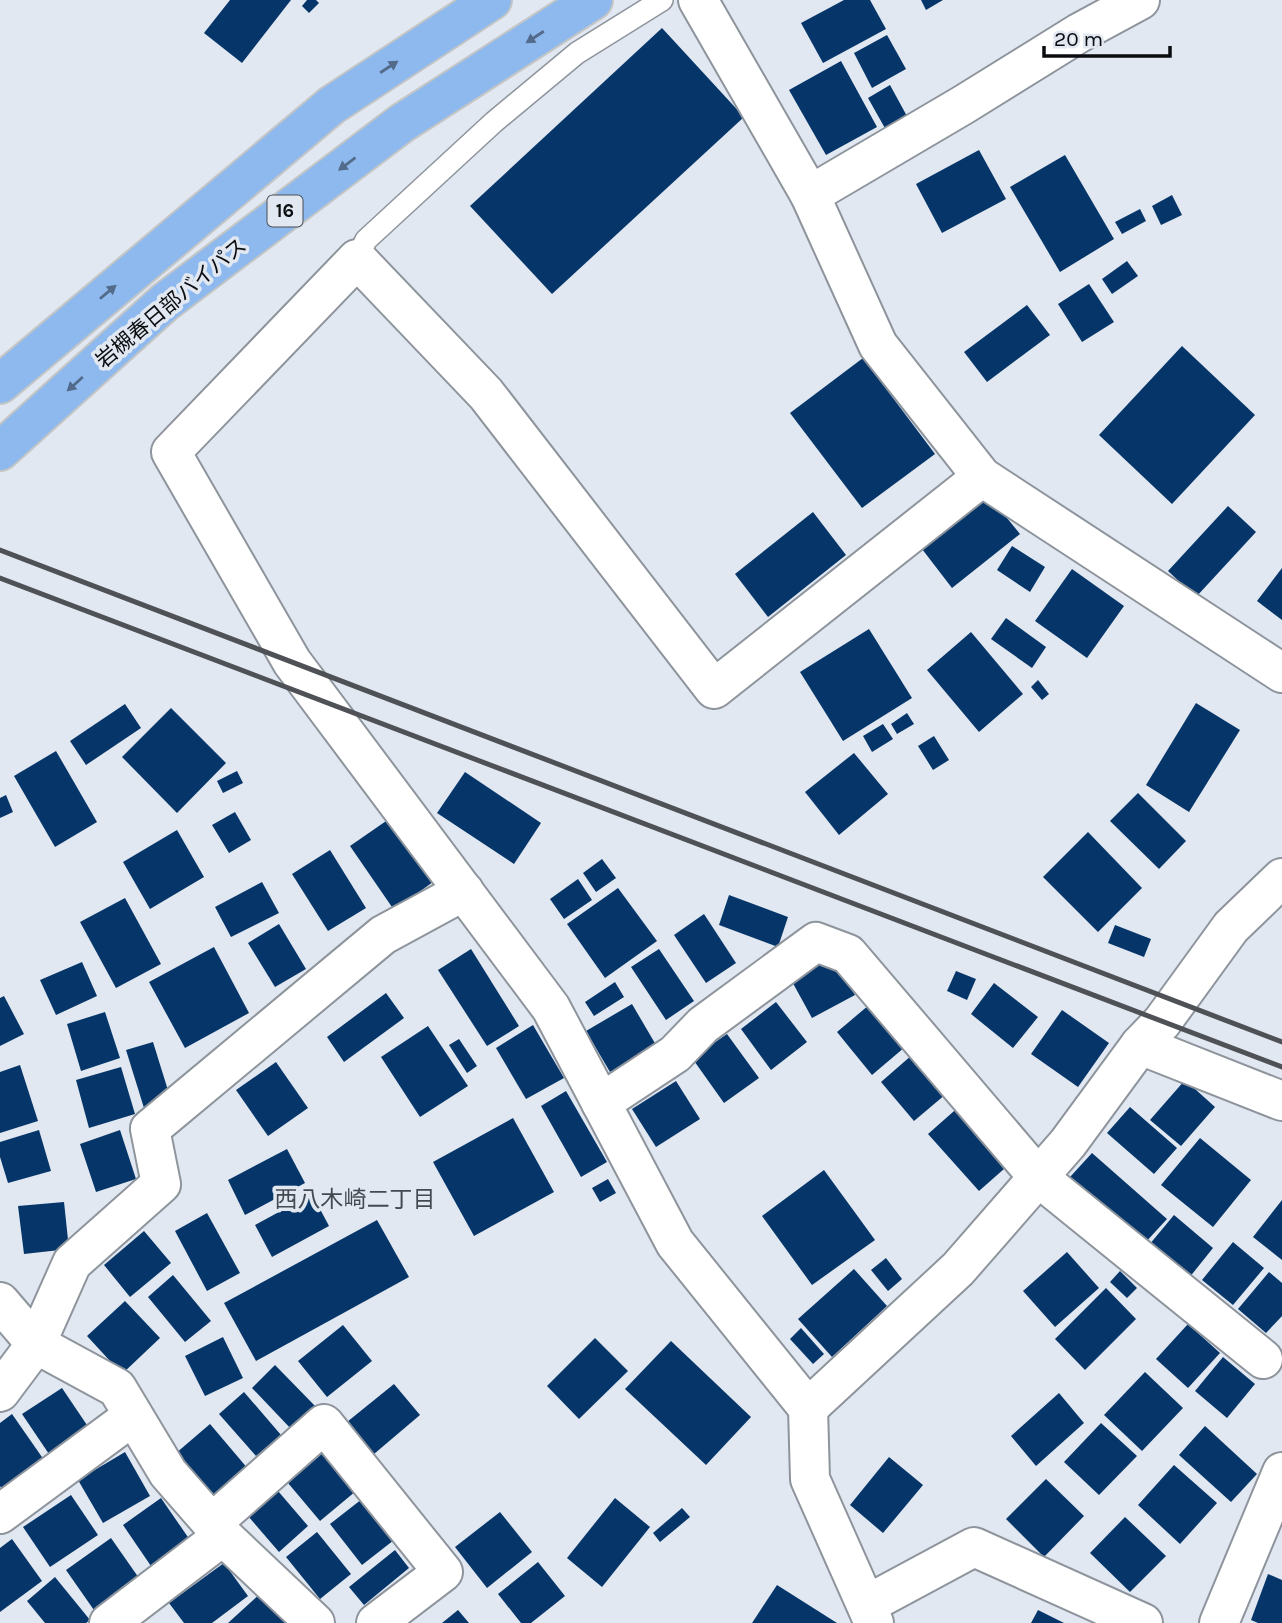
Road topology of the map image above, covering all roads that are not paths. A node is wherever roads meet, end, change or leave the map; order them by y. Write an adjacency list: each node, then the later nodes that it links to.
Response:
1 (492, 0): 8 (highway, 16, one-way to 1)
2 (593, 0): 9 (highway, 岩槻春日部バイパス / 16, one-way to 9)
3 (662, 0): 7 (lane)
4 (698, 0): 6 (street)
5 (1140, 0): 6 (street)
6 (810, 195): 10 (street)
7 (357, 259): 10 (street); 13 (street)
8 (0, 384)
9 (0, 451)
10 (982, 477): 11 (street)
11 (1282, 673)
12 (1282, 878): 14 (street)
13 (464, 891): 16 (street); 19 (street)
14 (1140, 1045): 15 (street); 17 (street)
15 (1282, 1101)
16 (601, 1103): 17 (street); 22 (street)
17 (1038, 1177): 20 (street); 22 (street)
18 (0, 1302): 19 (street)
19 (36, 1344): 21 (street); 23 (street)
20 (1263, 1359)
21 (0, 1392)
22 (808, 1408): 27 (street)
23 (133, 1416): 25 (street); 26 (street)
24 (1282, 1472): 32 (street)
25 (0, 1514)
26 (218, 1530): 28 (street); 29 (street); 30 (street)
27 (871, 1614): 31 (street)
28 (109, 1623)
29 (314, 1623)
30 (376, 1623)
31 (1143, 1623)
32 (1219, 1623)

